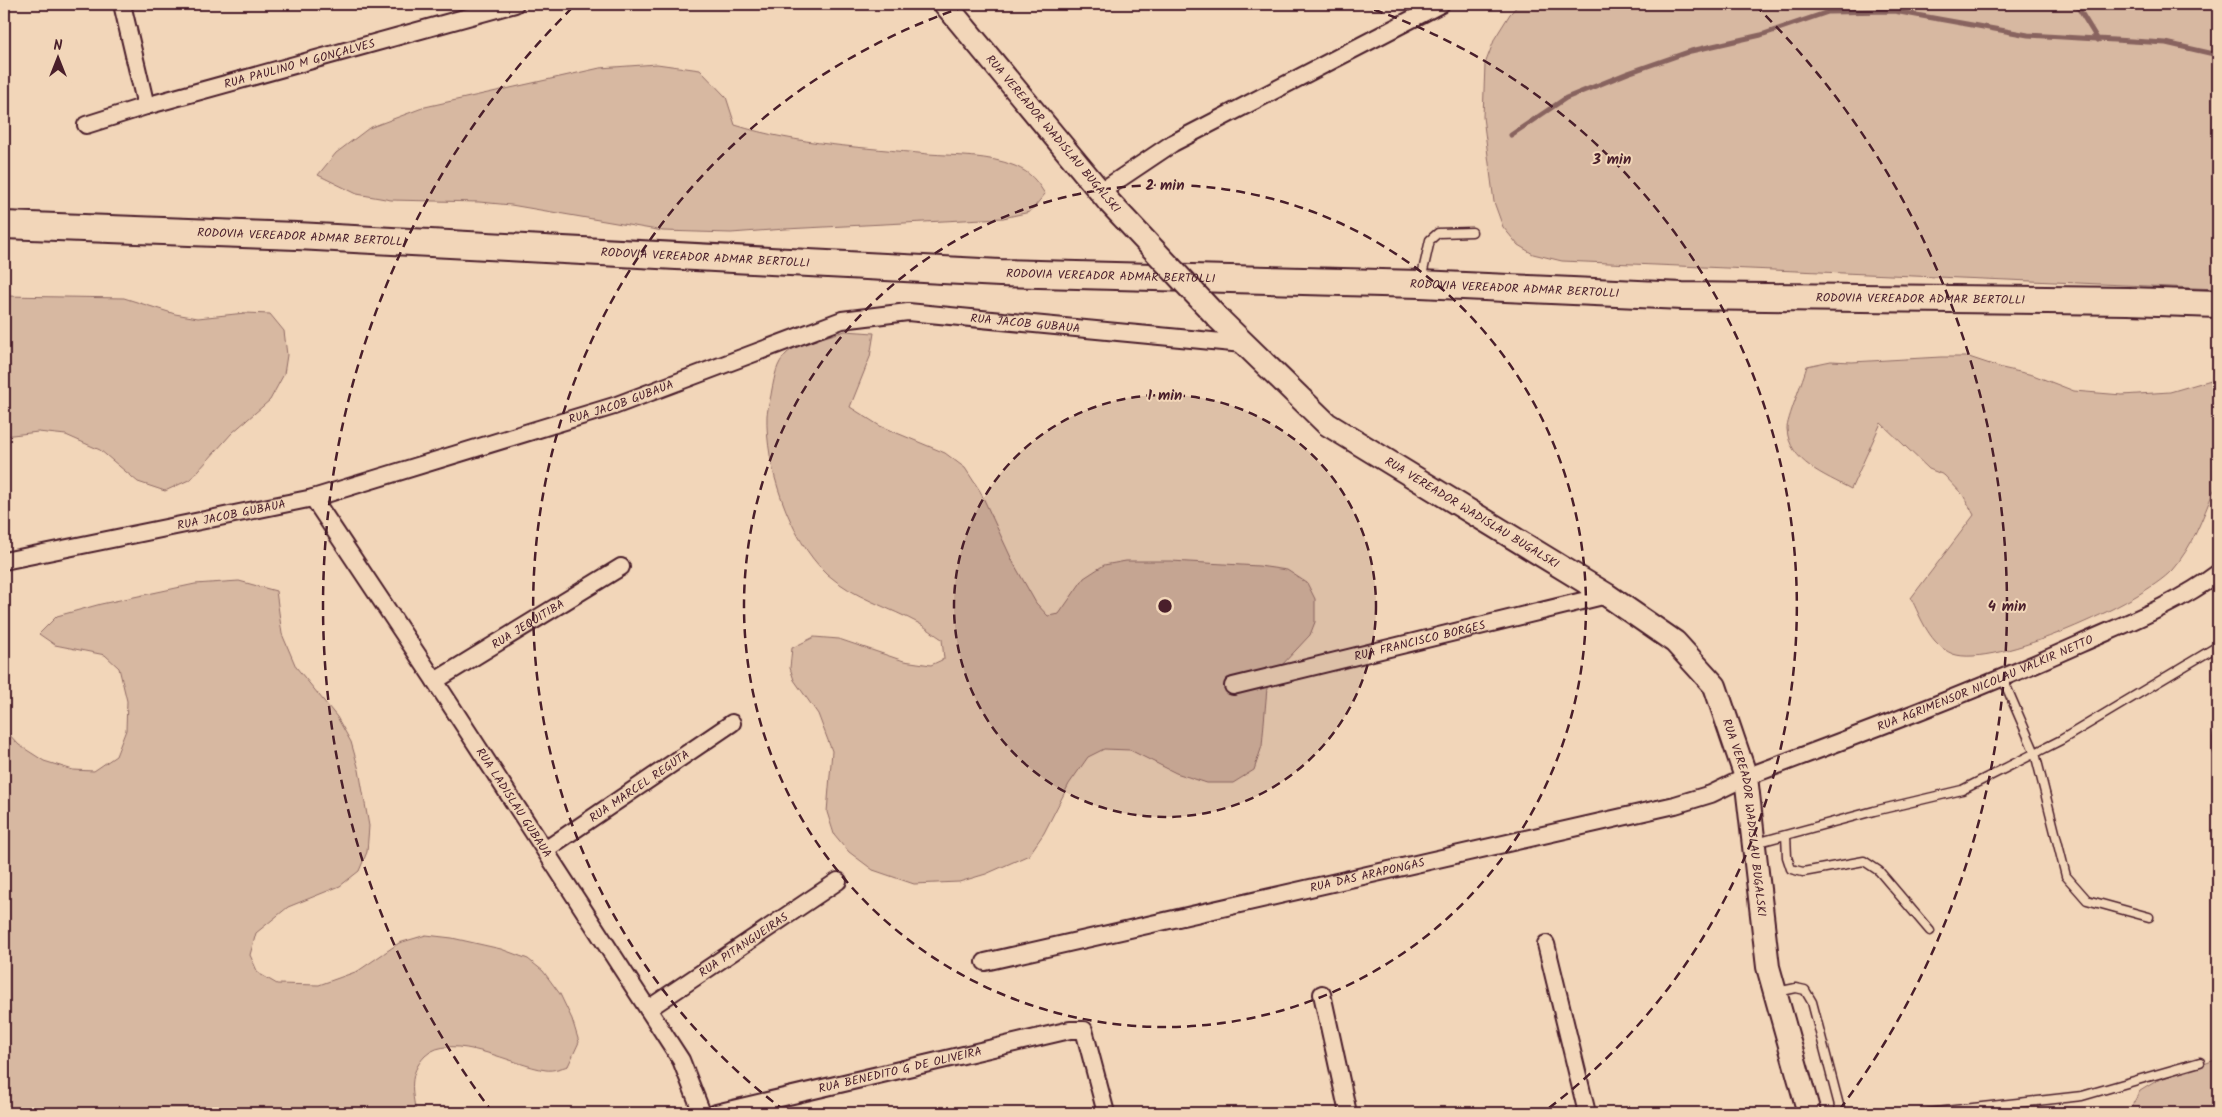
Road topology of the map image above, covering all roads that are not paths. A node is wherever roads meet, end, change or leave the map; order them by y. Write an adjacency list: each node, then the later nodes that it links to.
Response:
1 (122, 4): 5 (street)
2 (515, 4): 5 (street, RUA PAULINO M GONÇALVES)
3 (945, 4): 7 (main road, RUA VEREADOR WADISLAU BUGALSKI)
4 (1441, 4): 7 (street)
5 (146, 106): 6 (street, RUA PAULINO M GONÇALVES)
6 (86, 125)
7 (1104, 196): 12 (main road, RUA VEREADOR WADISLAU BUGALSKI, bridge)
8 (4, 225): 10 (highway, RODOVIA VEREADOR ADMAR BERTOLLI)
9 (1472, 232): 10 (lane)
10 (1420, 284): 11 (highway, RODOVIA VEREADOR ADMAR BERTOLLI)
11 (2218, 304)
12 (1243, 344): 13 (street, RUA JACOB GUBAUA); 17 (main road, RUA VEREADOR WADISLAU BUGALSKI)
13 (313, 498): 14 (street, RUA JACOB GUBAUA); 20 (street, RUA LADISLAU GUBAUA)
14 (4, 561)
15 (621, 567): 20 (street, RUA JEQUITIBÁ)
16 (2218, 573): 19 (street, RUA AGRIMENSOR NICOLAU VALKIR NETTO)
17 (1607, 595): 21 (street, RUA FRANCISCO BORGES); 26 (main road, RUA VEREADOR WADISLAU BUGALSKI)
18 (2218, 646): 25 (lane)
19 (2003, 679): 25 (lane); 26 (street, RUA AGRIMENSOR NICOLAU VALKIR NETTO)
20 (435, 681): 29 (street, RUA LADISLAU GUBAUA)
21 (1233, 686)
22 (732, 723): 29 (street, RUA MARCEL REGUTA)
23 (2218, 737): 24 (lane)
24 (2218, 751)
25 (2035, 753): 27 (lane); 31 (lane)
26 (1746, 777): 28 (main road, RUA VEREADOR WADISLAU BUGALSKI); 34 (street, RUA DAS ARAPONGAS)
27 (1786, 835): 28 (lane); 32 (lane)
28 (1754, 843): 35 (main road, RUA VEREADOR WADISLAU BUGALSKI)
29 (546, 850): 37 (street, RUA LADISLAU GUBAUA)
30 (838, 881): 37 (street, RUA PITANGUEIRAS)
31 (2149, 917)
32 (1930, 931)
33 (1546, 944): 43 (street)
34 (986, 962)
35 (1776, 993): 44 (main road, RUA VEREADOR WADISLAU BUGALSKI); 45 (lane)
36 (1322, 994): 42 (street)
37 (648, 1010): 39 (street, RUA LADISLAU GUBAUA)
38 (2200, 1062): 46 (lane)
39 (702, 1113)
40 (716, 1113): 41 (street, RUA BENEDITO G DE OLIVEIRA)
41 (1106, 1113)
42 (1348, 1113)
43 (1587, 1113)
44 (1809, 1113)
45 (1841, 1113)
46 (1928, 1113)

